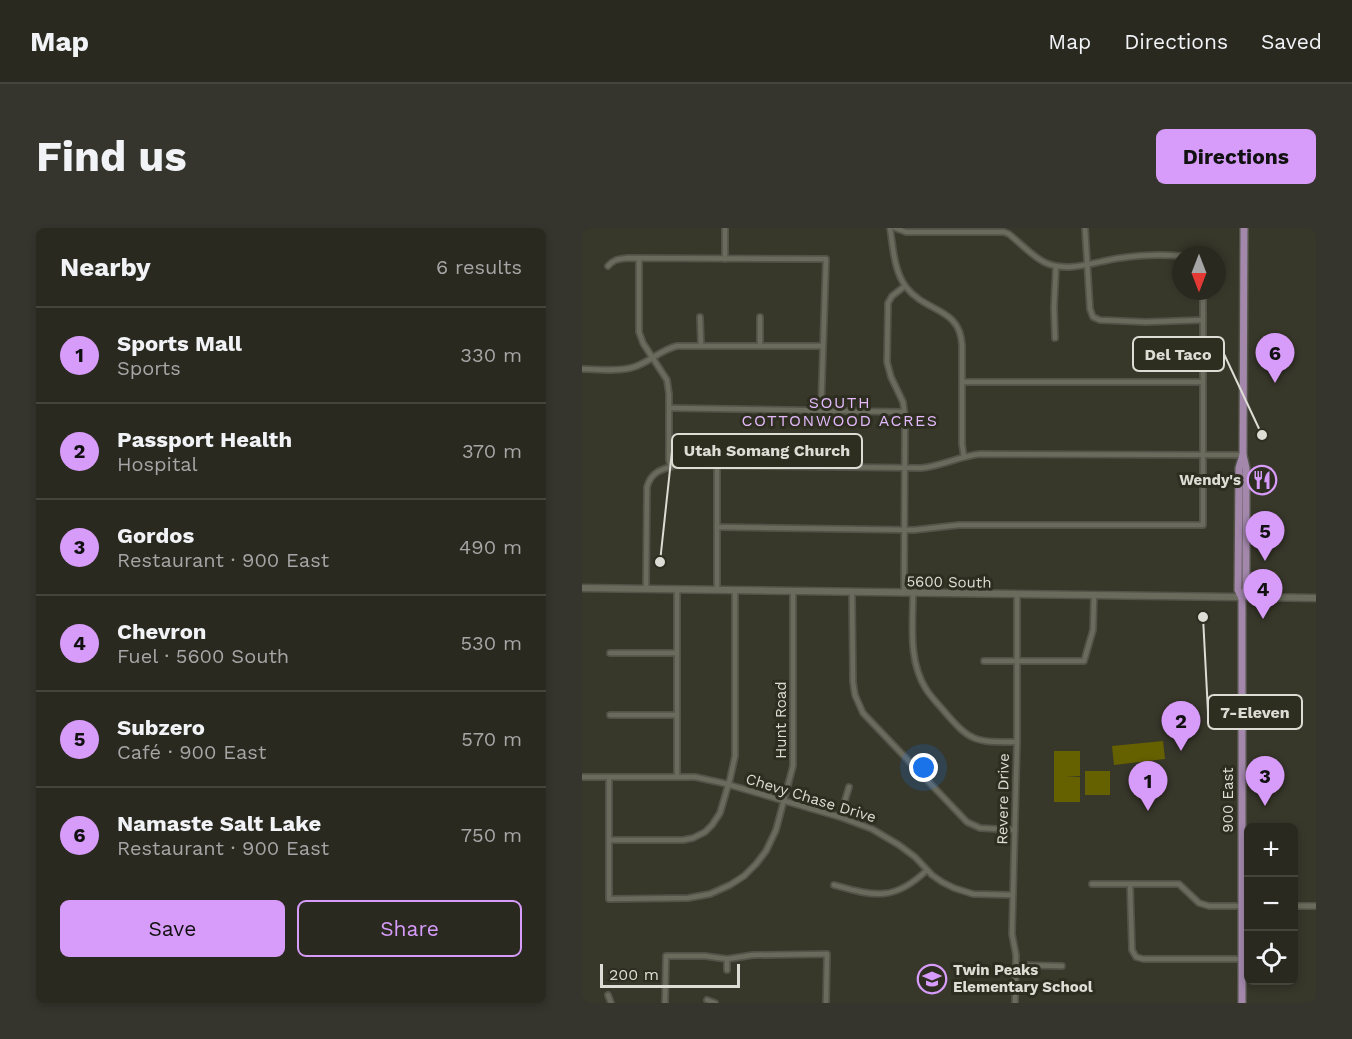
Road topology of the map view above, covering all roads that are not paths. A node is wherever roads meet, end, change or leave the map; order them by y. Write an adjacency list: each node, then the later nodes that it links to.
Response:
1 (725, 228): 8 (street)
2 (890, 228): 12 (street)
3 (895, 228): 11 (street)
4 (1085, 228): 9 (street)
5 (1244, 228): 29 (main road, 900 East)
6 (1172, 256): 9 (street)
7 (639, 258): 8 (street); 10 (street); 21 (street)
8 (725, 259): 20 (street)
9 (1087, 264): 11 (street); 16 (street)
10 (608, 266)
11 (1056, 266): 17 (street)
12 (905, 286): 23 (street); 27 (street)
13 (1203, 300): 16 (street)
14 (700, 317): 18 (street)
15 (760, 317): 19 (street)
16 (1203, 320): 24 (street)
17 (1055, 338)
18 (701, 345): 19 (street); 21 (street)
19 (760, 346): 20 (street)
20 (823, 346): 26 (street)
21 (652, 357): 22 (street); 25 (street)
22 (582, 369)
23 (962, 382): 24 (street); 30 (street)
24 (1203, 382): 28 (street)
25 (669, 408): 26 (street); 32 (street)
26 (821, 410): 27 (street)
27 (904, 412): 33 (street)
28 (1203, 455): 29 (street); 30 (street); 35 (street)
29 (1243, 455): 47 (main road, 900 East)
30 (964, 457): 33 (street)
31 (717, 465): 32 (street); 33 (street); 34 (street)
32 (671, 467): 37 (street)
33 (904, 468): 35 (street)
34 (717, 527): 35 (street); 39 (street)
35 (904, 530): 43 (street)
36 (582, 588): 37 (main road, 5600 South)
37 (646, 589): 38 (main road, 5600 South)
38 (677, 590): 39 (main road, 5600 South); 50 (street)
39 (717, 590): 40 (main road, 5600 South)
40 (735, 591): 41 (main road, 5600 South); 59 (street)
41 (793, 591): 42 (main road, 5600 South); 61 (street, Hunt Road)
42 (852, 592): 43 (main road, 5600 South); 63 (street)
43 (904, 593): 44 (main road, 5600 South)
44 (913, 593): 45 (main road, 5600 South); 55 (street)
45 (1017, 595): 46 (main road, 5600 South); 52 (street, Revere Drive)
46 (1094, 596): 47 (main road, 5600 South); 52 (street)
47 (1242, 598): 48 (main road, 5600 South); 66 (main road, 900 East)
48 (1316, 598)
49 (610, 653): 50 (street)
50 (677, 653): 54 (street)
51 (984, 661): 52 (street)
52 (1016, 661): 55 (street, Revere Drive)
53 (610, 715): 54 (street)
54 (677, 715): 58 (street)
55 (1017, 742): 63 (street, Revere Drive)
56 (582, 777): 57 (street, Chevy Chase Drive)
57 (609, 777): 58 (street, Chevy Chase Drive); 64 (street)
58 (677, 777): 59 (street, Chevy Chase Drive)
59 (728, 785): 61 (street, Chevy Chase Drive); 64 (street)
60 (849, 787): 62 (street)
61 (784, 801): 62 (street, Chevy Chase Drive); 64 (street, Hunt Road)
62 (840, 817): 65 (street, Chevy Chase Drive)
63 (1015, 830): 70 (street, Revere Drive)
64 (609, 840)
65 (927, 870): 69 (street); 70 (street, Chevy Chase Drive)
66 (1245, 877)
67 (1092, 884): 68 (street)
68 (1130, 884): 71 (street); 76 (street)
69 (834, 885)
70 (1013, 895): 77 (street, Revere Drive)
71 (1244, 906)
72 (1298, 906): 73 (street)
73 (1316, 906)
74 (1244, 924): 76 (main road, 900 East)
75 (727, 959): 79 (street); 83 (street); 85 (street)
76 (1242, 959): 87 (main road, 900 East)
77 (1016, 965): 78 (street); 86 (street, Revere Drive)
78 (1062, 966)
79 (728, 970)
80 (608, 995): 82 (street)
81 (707, 1000): 84 (street)
82 (611, 1003)
83 (666, 1003)
84 (715, 1003)
85 (826, 1003)
86 (1016, 1003)
87 (1242, 1003)

